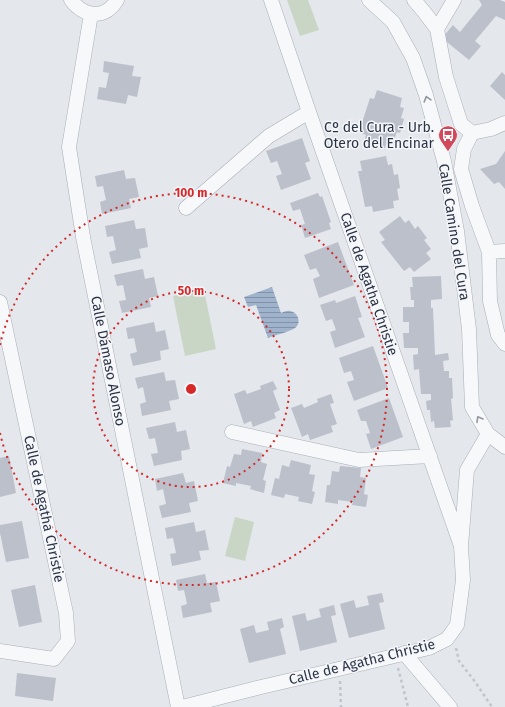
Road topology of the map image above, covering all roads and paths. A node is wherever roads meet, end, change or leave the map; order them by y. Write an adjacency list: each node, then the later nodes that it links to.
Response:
1 (71, 0): 7 (street)
2 (116, 0): 7 (street)
3 (271, 0): 9 (street, Calle de Agatha Christie)
4 (369, 0): 18 (street, Calle Camino del Cura, one-way to 4)
5 (414, 0): 8 (street)
6 (454, 0): 8 (street)
7 (91, 14): 26 (street, Calle Dámaso Alonso)
8 (436, 29): 11 (street)
9 (309, 112): 12 (street); 20 (street, Calle de Agatha Christie)
10 (505, 123): 11 (street)
11 (472, 133): 14 (street)
12 (186, 208)
13 (505, 251): 14 (street)
14 (489, 252): 16 (street)
15 (0, 302): 23 (street, Calle de Agatha Christie)
16 (505, 344)
17 (232, 432): 20 (street)
18 (488, 434): 19 (street, Calle Camino del Cura); 21 (street, Calle de Agatha Christie)
19 (505, 447)
20 (430, 456): 21 (street, Calle de Agatha Christie)
21 (461, 546): 22 (street, Calle de Agatha Christie)
22 (451, 634): 24 (street, Calle de Agatha Christie); 31 (path)
23 (0, 651)
24 (400, 654): 25 (street, Calle de Agatha Christie); 29 (path); 30 (street)
25 (340, 668): 27 (street, Calle de Agatha Christie); 28 (path)
26 (178, 707)
27 (182, 707)
28 (341, 707)
29 (408, 707)
30 (450, 707)
31 (492, 707)

